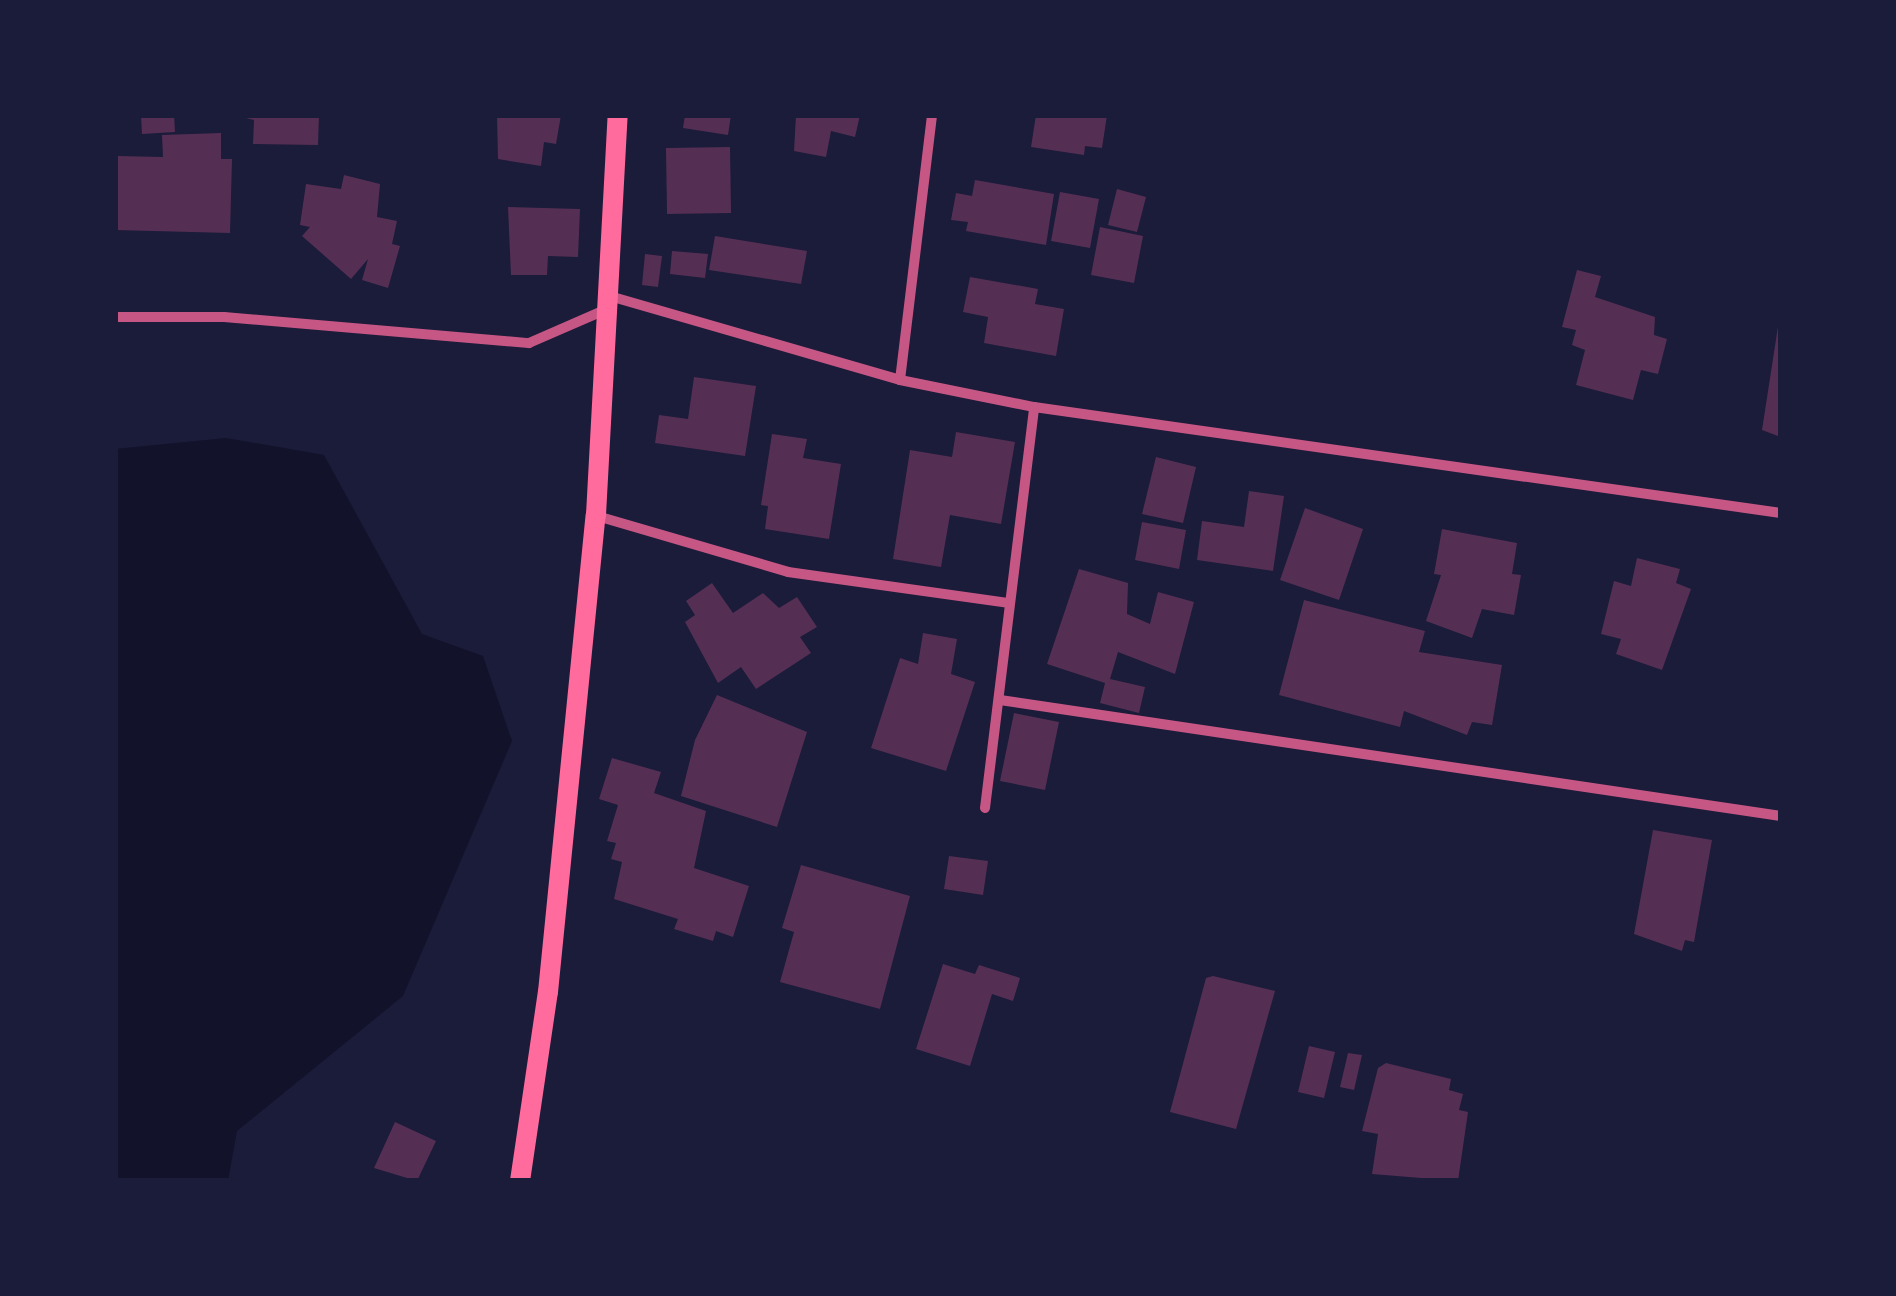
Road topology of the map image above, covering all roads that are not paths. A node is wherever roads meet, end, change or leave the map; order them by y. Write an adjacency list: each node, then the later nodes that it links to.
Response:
1 (618, 115): 3 (main road)
2 (932, 115): 5 (street)
3 (605, 302): 4 (street); 5 (street); 8 (main road)
4 (115, 317)
5 (900, 380): 6 (street)
6 (1034, 408): 7 (street); 9 (street)
7 (1781, 513)
8 (596, 516): 9 (street); 13 (main road)
9 (1008, 603): 10 (street)
10 (1000, 700): 11 (street); 12 (street)
11 (985, 808)
12 (1781, 816)
13 (520, 1181)

